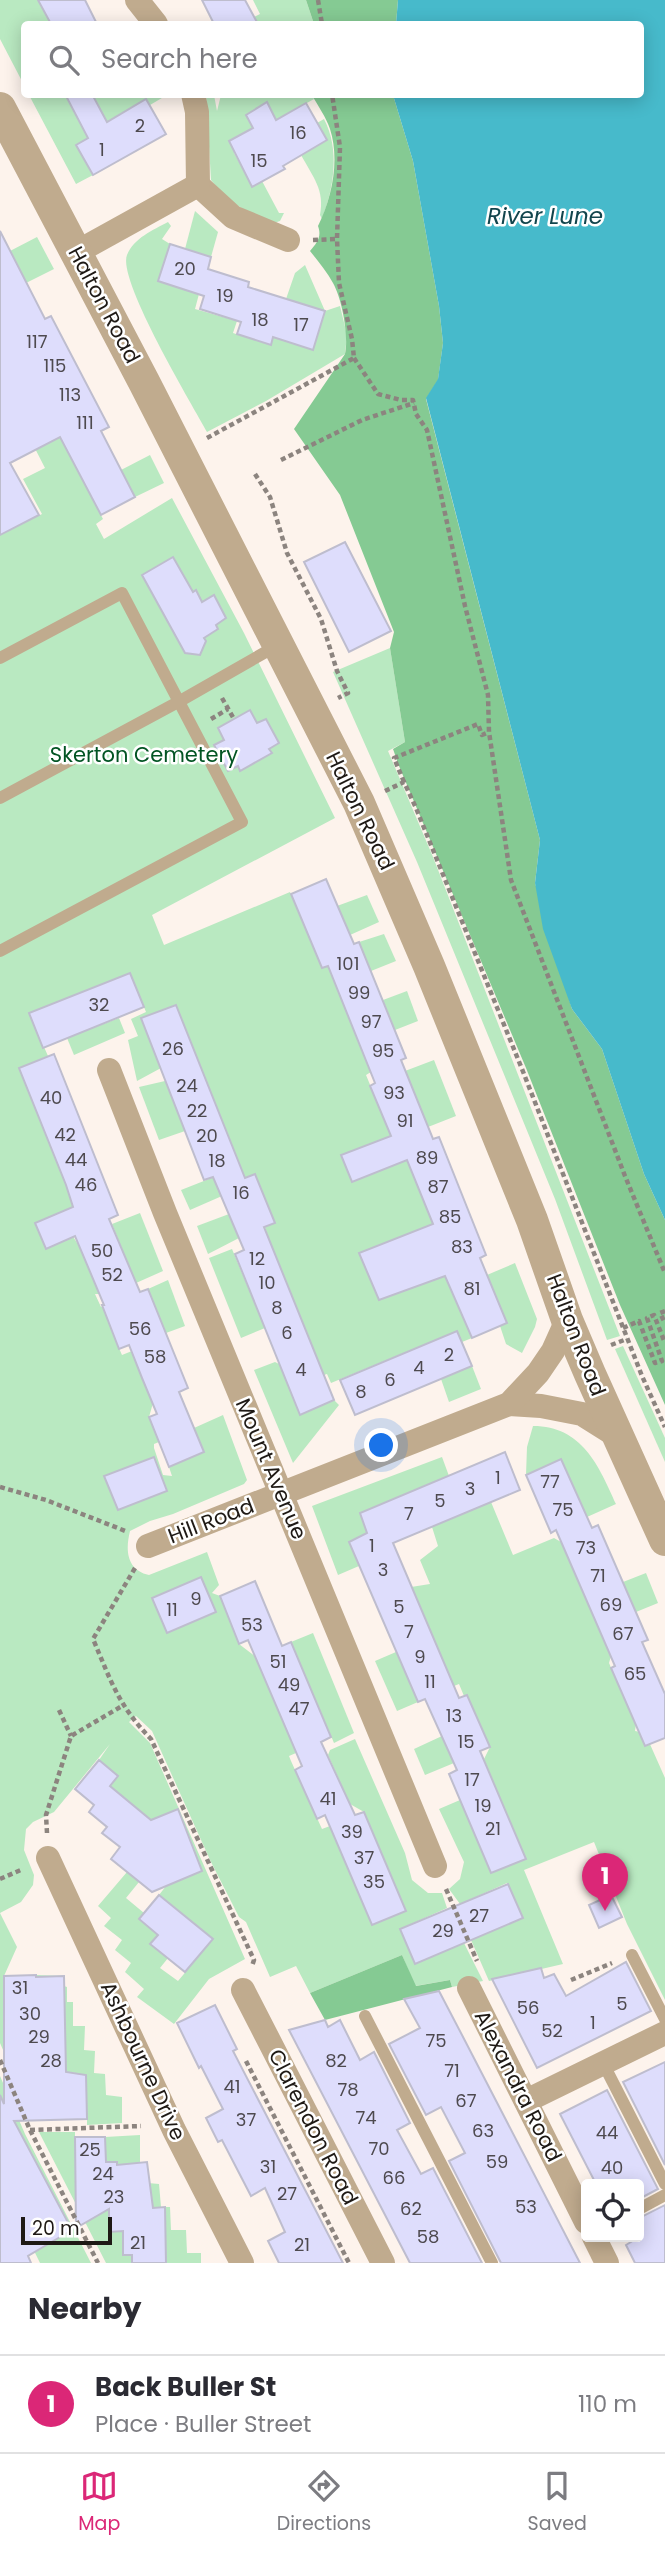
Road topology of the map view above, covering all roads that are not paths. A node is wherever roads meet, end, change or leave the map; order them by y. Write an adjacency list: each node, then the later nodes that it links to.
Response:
1 (136, 0): 2 (street)
2 (154, 21)
3 (194, 98): 5 (street)
4 (0, 108): 7 (street, Halton Road)
5 (198, 184): 6 (street); 7 (street)
6 (288, 240)
7 (77, 252): 8 (street, Halton Road)
8 (278, 645): 10 (lane); 14 (street, Halton Road)
9 (0, 657): 10 (lane)
10 (180, 701): 11 (lane); 12 (lane)
11 (0, 798)
12 (0, 951)
13 (109, 1070): 17 (street, Mount Avenue)
14 (567, 1320): 15 (street, Hill Road); 16 (street, Halton Road)
15 (509, 1404): 16 (street, Hill Road); 17 (street, Hill Road)
16 (617, 1436): 18 (street, Halton Road)
17 (281, 1495): 19 (street, Hill Road); 21 (street, Mount Avenue)
18 (665, 1540)
19 (148, 1546)
20 (41, 1861): 35 (street, Ashbourne Drive)
21 (440, 1876)
22 (632, 1955): 26 (lane)
23 (475, 1979): 29 (street, Alexandra Road)
24 (243, 1990): 36 (street, Clarendon Road)
25 (365, 2016): 37 (lane)
26 (665, 2019)
27 (665, 2033): 28 (street)
28 (603, 2063): 29 (street); 30 (lane)
29 (526, 2101): 33 (street, Alexandra Road)
30 (665, 2184)
31 (665, 2195): 32 (lane)
32 (644, 2206)
33 (581, 2212)
34 (596, 2242): 38 (street)
35 (242, 2263)
36 (383, 2263)
37 (492, 2263)
38 (607, 2263)

